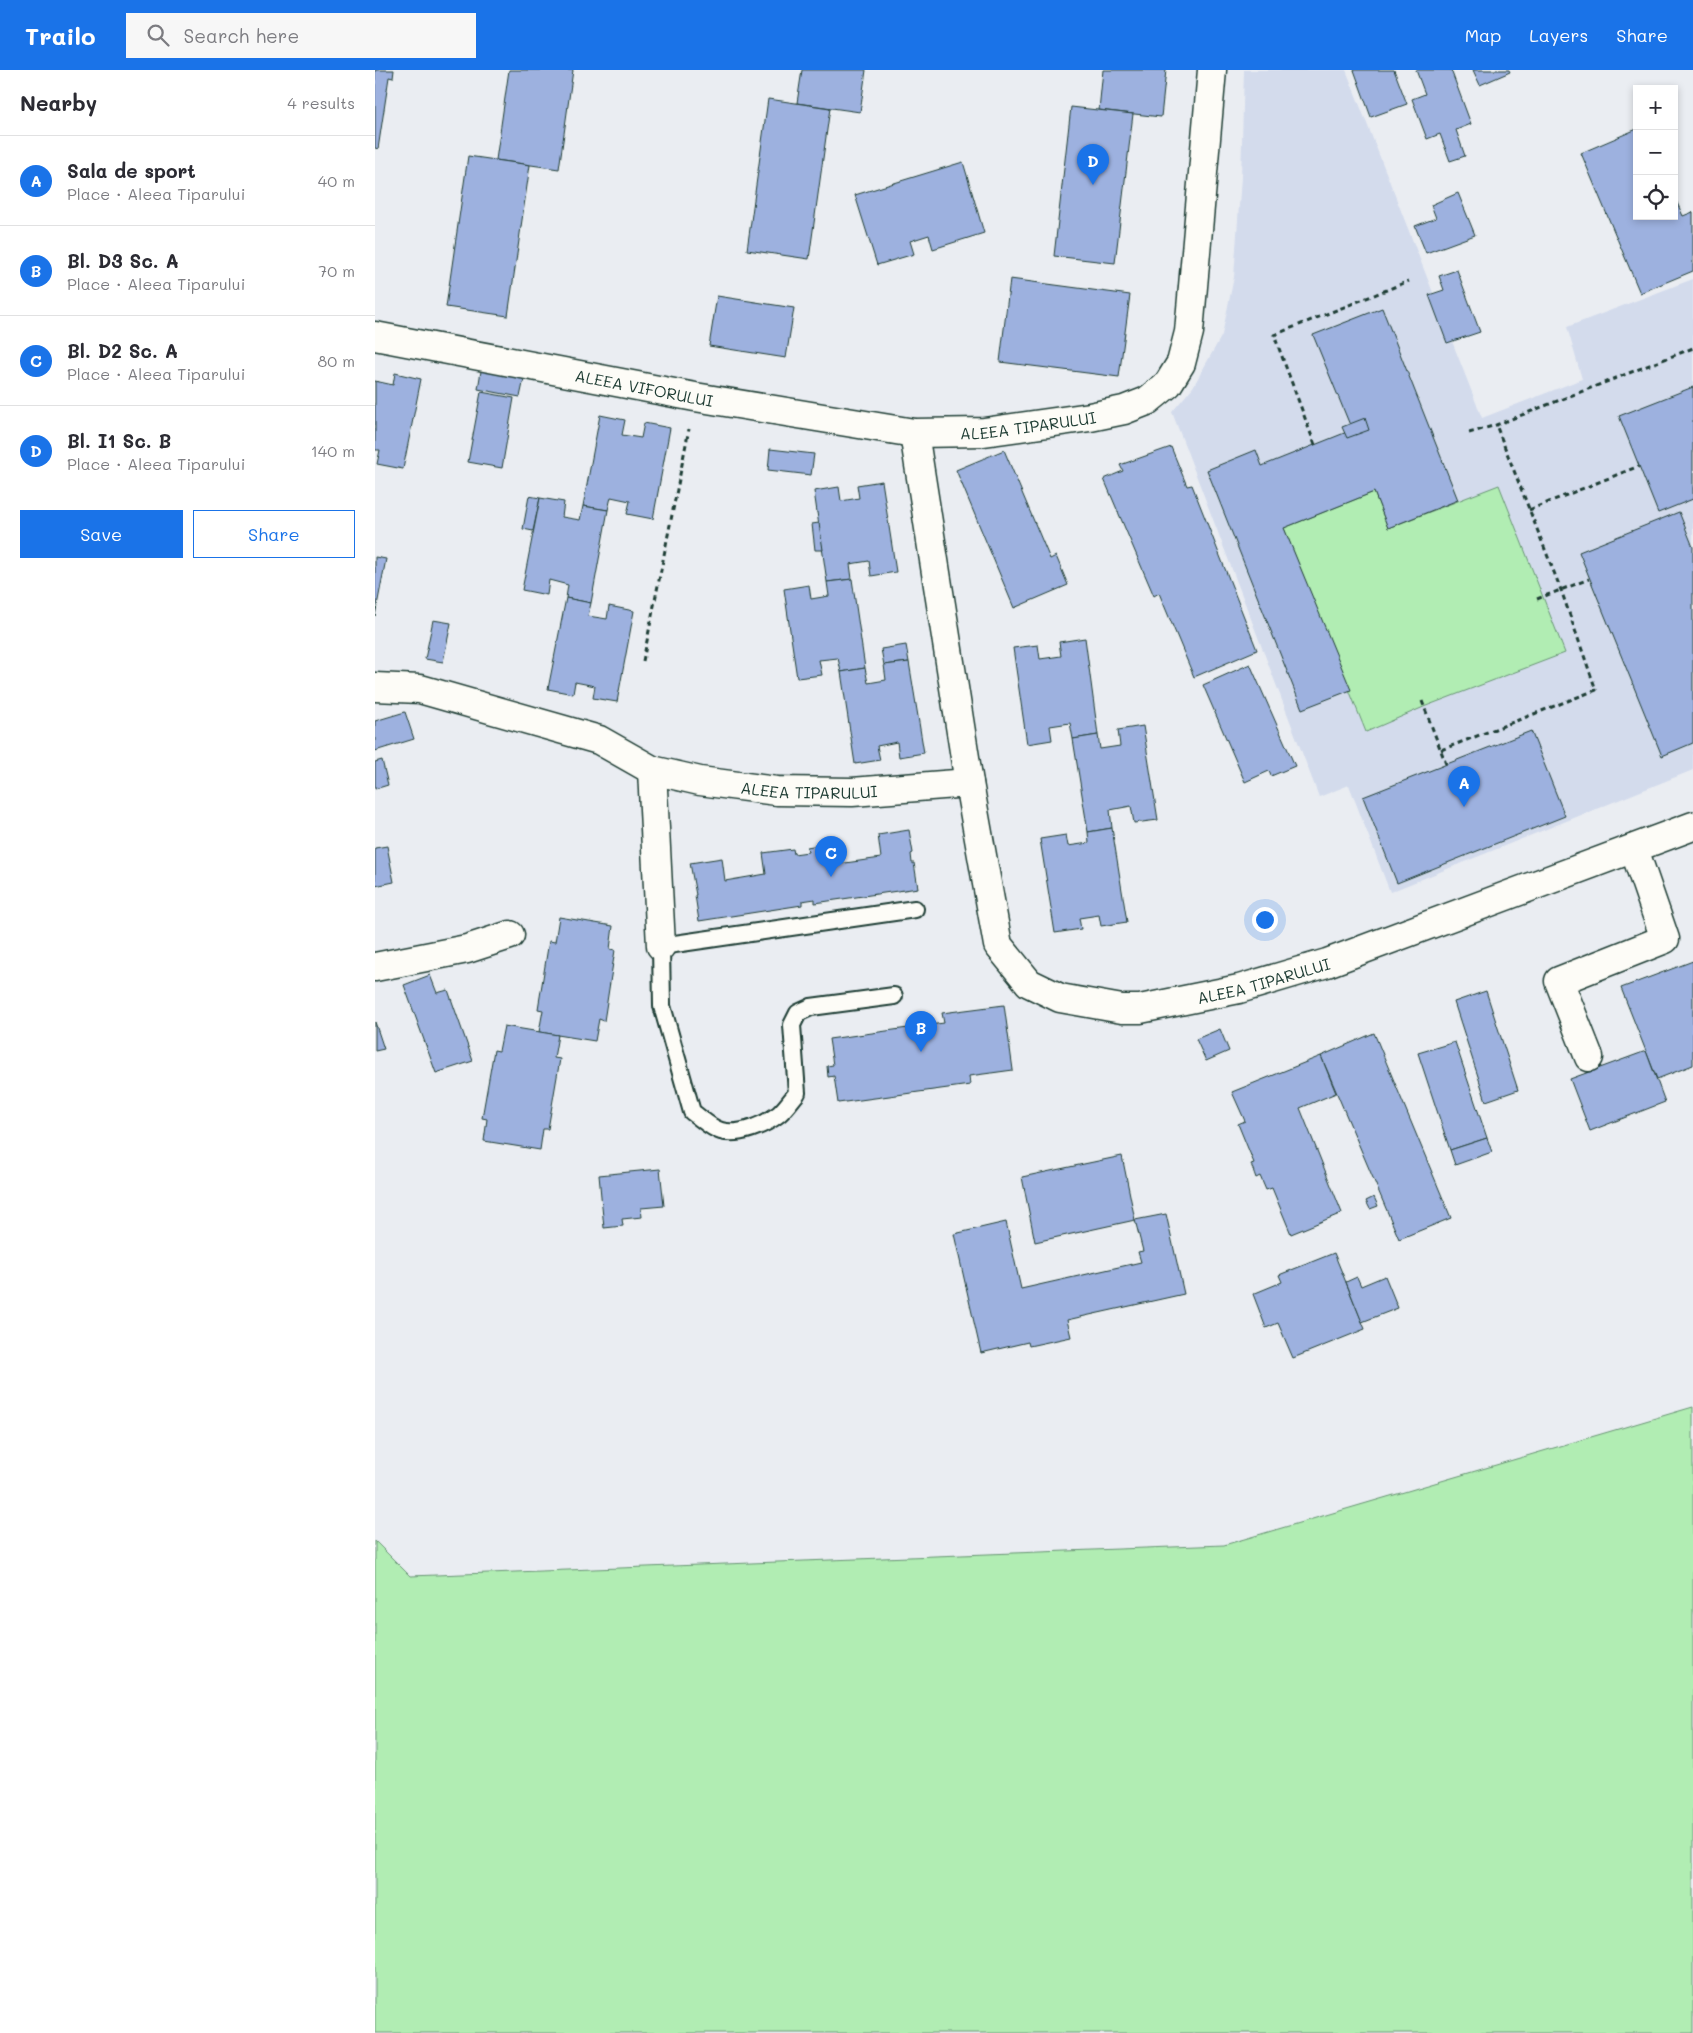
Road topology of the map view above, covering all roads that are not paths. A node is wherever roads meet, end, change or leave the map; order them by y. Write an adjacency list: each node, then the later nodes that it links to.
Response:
1 (1212, 70): 3 (street, ALEEA TIPARULUI)
2 (375, 336): 3 (street, ALEEA VIFORULUI)
3 (914, 433): 6 (street, ALEEA TIPARULUI)
4 (375, 687): 5 (street, ALEEA TIPARULUI)
5 (652, 770): 6 (street, ALEEA TIPARULUI); 11 (street)
6 (969, 783): 8 (street, ALEEA TIPARULUI)
7 (1693, 826): 8 (street, ALEEA TIPARULUI)
8 (1634, 849): 14 (street)
9 (915, 909): 11 (lane)
10 (510, 935): 12 (street)
11 (661, 946): 13 (lane)
12 (375, 967)
13 (894, 996)
14 (1589, 1057)

